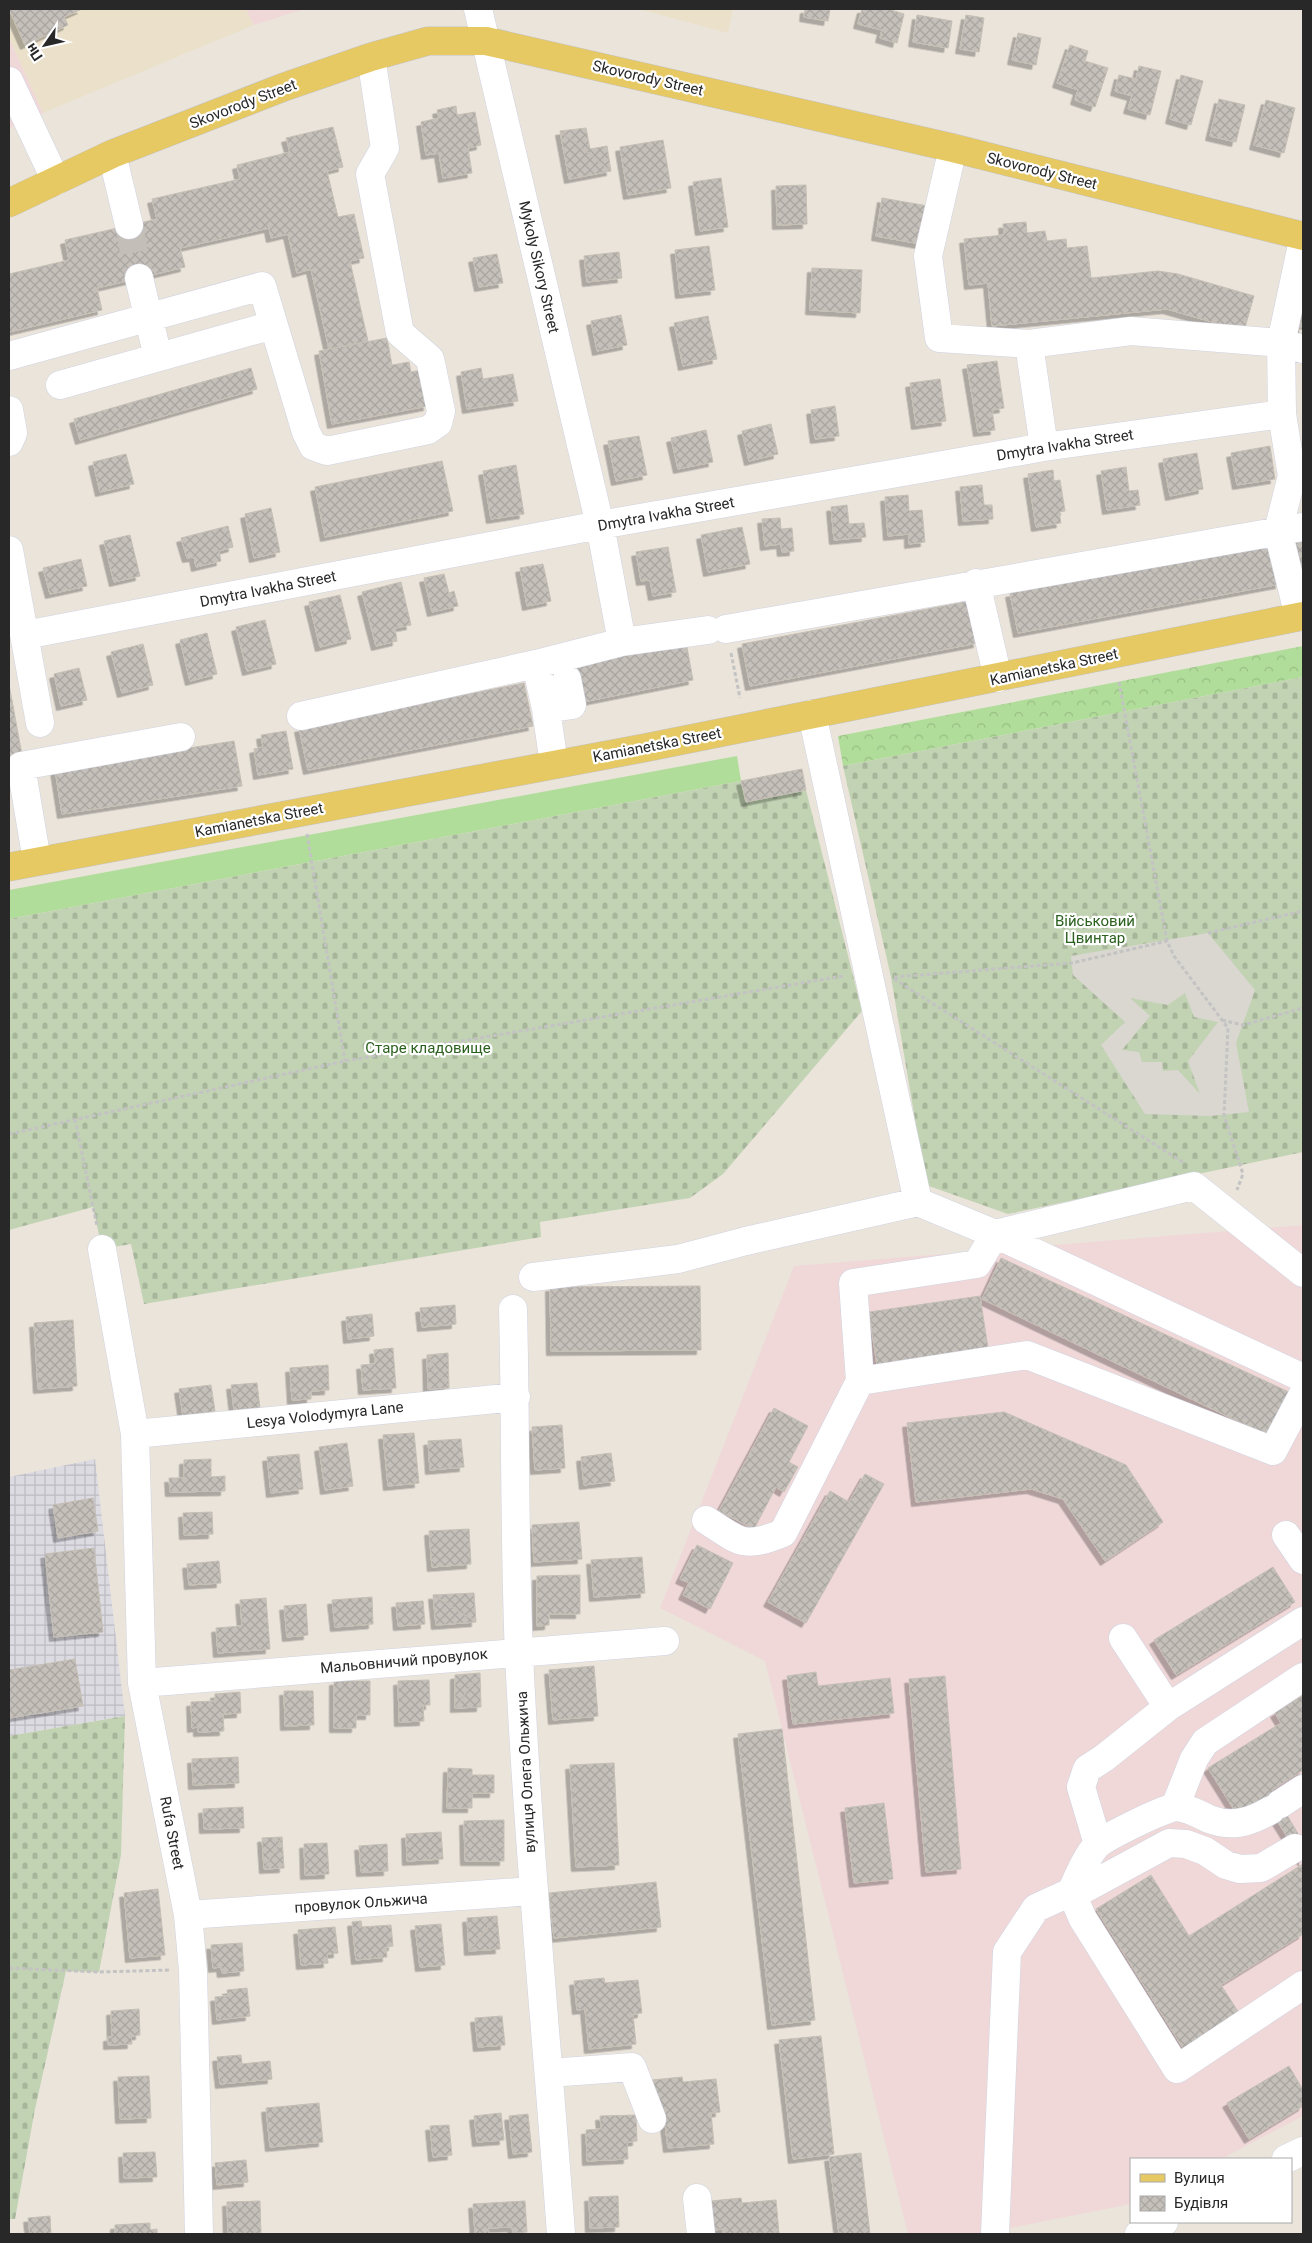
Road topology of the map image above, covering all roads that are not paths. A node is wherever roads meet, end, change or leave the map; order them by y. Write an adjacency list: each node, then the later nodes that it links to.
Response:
1 (478, 9): 2 (street, Mykoly Sikory Street)
2 (486, 41): 3 (main road, Skovorody Street); 5 (main road, Skovorody Street); 24 (street, Mykoly Sikory Street)
3 (371, 57): 6 (main road, Skovorody Street); 14 (street)
4 (9, 81): 7 (street)
5 (953, 148): 10 (main road, Skovorody Street); 15 (street)
6 (112, 154): 7 (main road, Skovorody Street); 9 (street)
7 (56, 181): 8 (main road, Skovorody Street)
8 (9, 202)
9 (128, 225)
10 (1303, 236)
11 (1303, 240): 16 (street)
12 (139, 278): 13 (street)
13 (147, 317): 14 (street); 17 (street); 18 (street)
14 (273, 325): 18 (street)
15 (1030, 344): 16 (street); 23 (street)
16 (1292, 346): 21 (street)
17 (9, 356)
18 (158, 357): 19 (street)
19 (60, 385)
20 (9, 410): 22 (street)
21 (1282, 414): 23 (street, Dmytra Ivakha Street); 25 (street)
22 (9, 442)
23 (1044, 447): 24 (street, Dmytra Ivakha Street)
24 (600, 525): 29 (street, Dmytra Ivakha Street); 30 (street, Mykoly Sikory Street)
25 (1291, 529): 27 (street); 28 (street)
26 (9, 550): 29 (street)
27 (976, 583): 30 (street); 32 (street)
28 (1301, 617): 32 (main road, Kamianetska Street)
29 (25, 635): 37 (street)
30 (622, 642): 31 (street)
31 (536, 664): 34 (street); 36 (street)
32 (998, 678): 35 (main road, Kamianetska Street)
33 (567, 679): 34 (street)
34 (546, 709): 39 (street)
35 (812, 714): 39 (main road, Kamianetska Street); 42 (street)
36 (301, 716)
37 (40, 723)
38 (181, 737): 40 (street)
39 (554, 764): 40 (main road, Kamianetska Street)
40 (38, 861): 41 (main road, Kamianetska Street)
41 (9, 867)
42 (918, 1202): 43 (street); 46 (street)
43 (995, 1234): 45 (street); 48 (street); 49 (street)
44 (102, 1249): 52 (street, Rufa Street)
45 (1303, 1273)
46 (533, 1277)
47 (513, 1309): 51 (street, вулиця Олега Ольжича)
48 (1303, 1378)
49 (860, 1381): 50 (street); 53 (street)
50 (1303, 1394)
51 (516, 1396): 52 (street, Lesya Volodymyra Lane); 59 (street, вулиця Олега Ольжича)
52 (135, 1434): 61 (street, Rufa Street)
53 (706, 1520)
54 (1286, 1535): 55 (street)
55 (1303, 1560)
56 (1303, 1621): 62 (street)
57 (1123, 1638): 62 (street)
58 (665, 1641): 59 (street, Мальовничий провулок)
59 (519, 1651): 61 (street, Мальовничий провулок); 67 (street, вулиця Олега Ольжича)
60 (1303, 1677): 64 (street)
61 (142, 1683): 69 (street, Rufa Street)
62 (1168, 1707): 65 (street)
63 (1303, 1789): 64 (street)
64 (1184, 1809): 65 (street)
65 (1098, 1844): 68 (street)
66 (1295, 1848): 68 (street)
67 (533, 1891): 69 (street, провулок Ольжича); 71 (street, вулиця Олега Ольжича)
68 (1071, 1892): 70 (street); 80 (street)
69 (188, 1915): 77 (street, Rufa Street)
70 (1303, 1985)
71 (550, 2073): 72 (street); 78 (street, вулиця Олега Ольжича)
72 (652, 2119)
73 (1303, 2150): 74 (street)
74 (1288, 2158)
75 (697, 2198): 79 (street)
76 (1162, 2223): 81 (street)
77 (199, 2234)
78 (561, 2234)
79 (701, 2234)
80 (995, 2234)
81 (1139, 2234)

